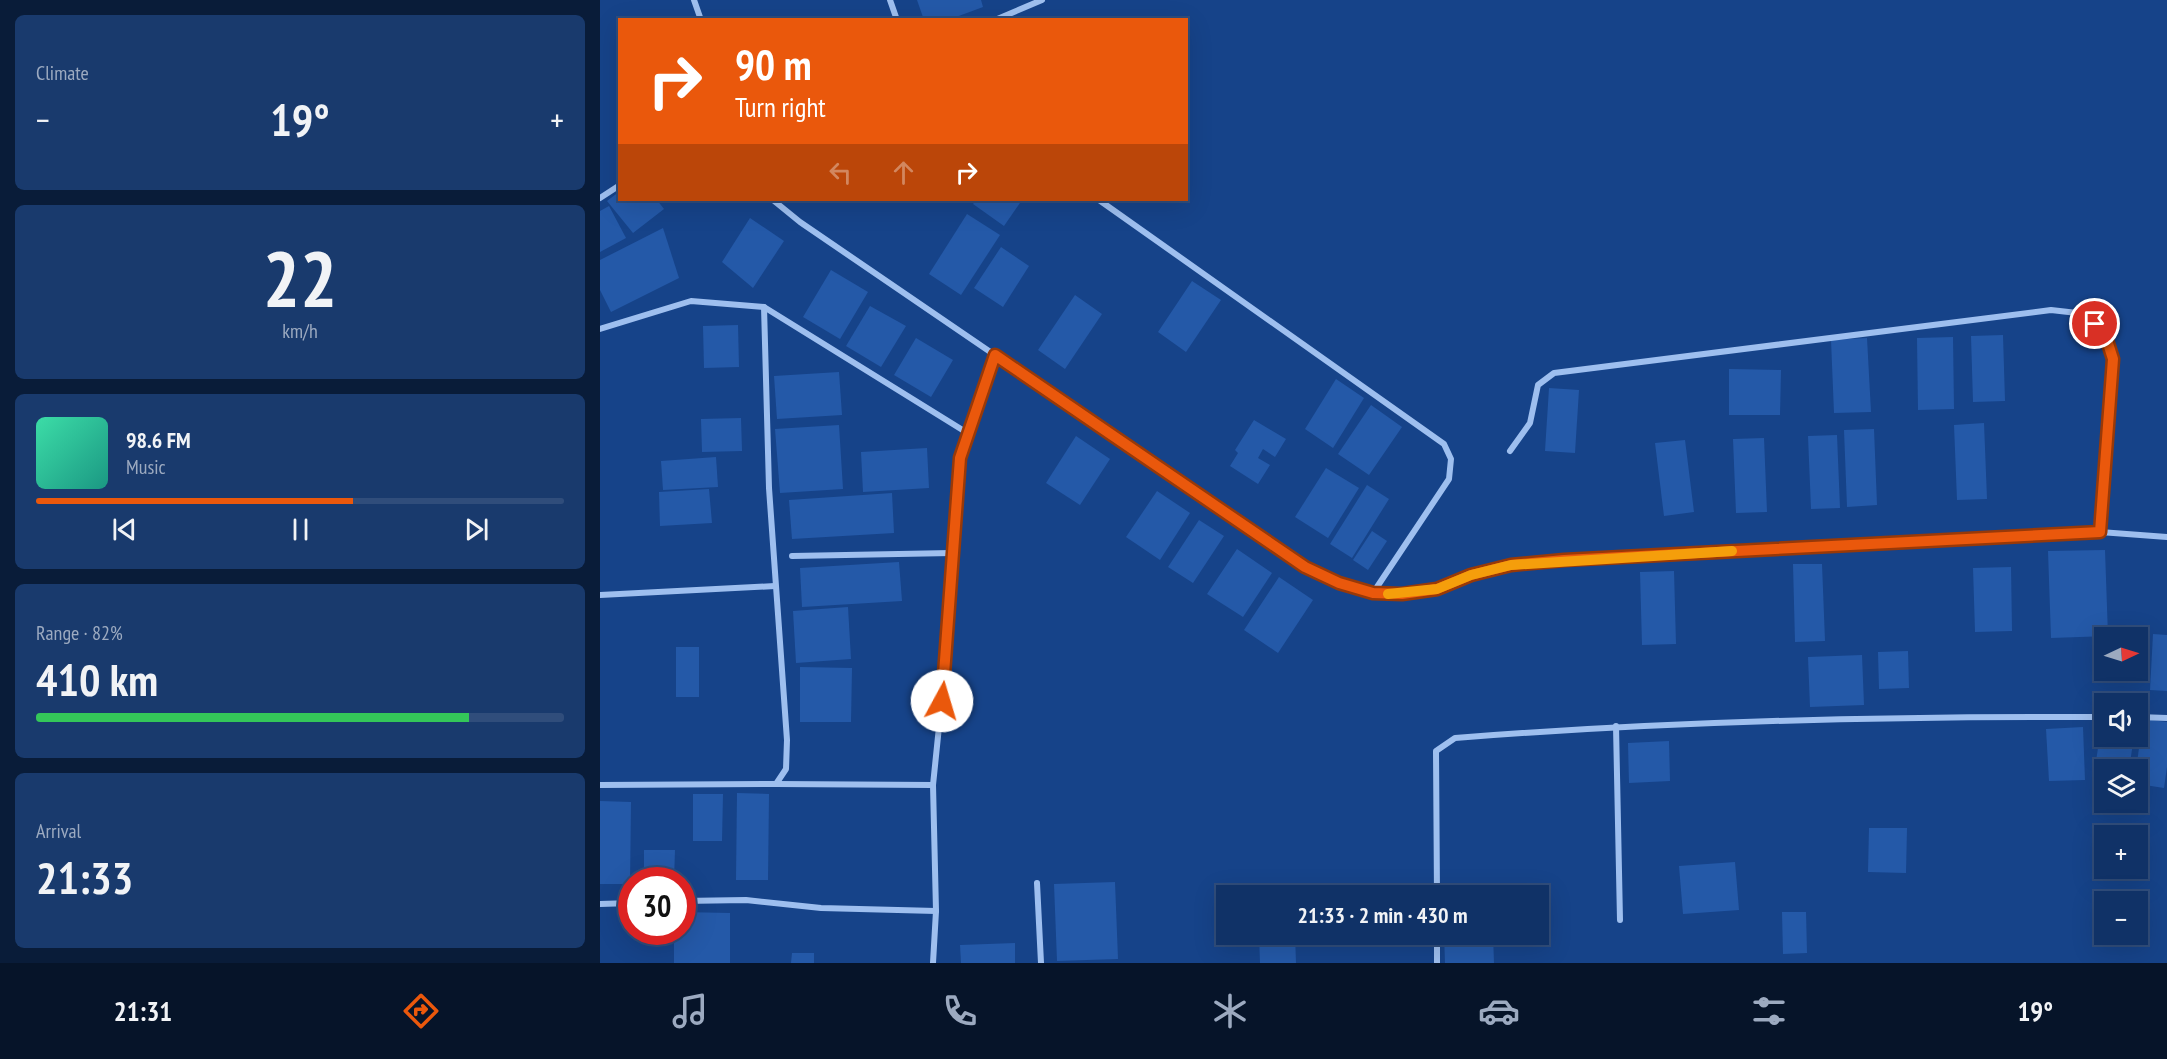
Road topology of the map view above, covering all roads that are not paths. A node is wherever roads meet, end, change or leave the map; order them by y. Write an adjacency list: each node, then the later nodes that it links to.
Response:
1 (694, 0): 4 (street)
2 (890, 0): 5 (street)
3 (1042, 0): 6 (street)
4 (700, 18)
5 (896, 18)
6 (1000, 18)
7 (618, 186): 8 (street)
8 (600, 198)
9 (774, 201): 13 (street)
10 (1100, 201): 21 (street)
11 (764, 307): 12 (street); 14 (street); 20 (street)
12 (600, 329)
13 (995, 355): 14 (street); 21 (street)
14 (969, 434): 18 (street)
15 (1510, 451): 16 (street)
16 (2100, 532): 17 (street); 21 (street)
17 (2167, 537)
18 (952, 553): 19 (street); 29 (street)
19 (792, 556)
20 (775, 586): 22 (street); 27 (street)
21 (1373, 593)
22 (600, 595)
23 (2094, 717): 26 (street)
24 (2148, 717): 25 (street)
25 (2167, 718)
26 (1616, 726): 31 (street); 36 (street)
27 (776, 784): 28 (street); 29 (street)
28 (600, 785)
29 (933, 785): 35 (street)
30 (1037, 883): 39 (street)
31 (1437, 885)
32 (696, 901): 35 (street)
33 (618, 903): 34 (street)
34 (600, 904)
35 (936, 911): 38 (street)
36 (1620, 920)
37 (1437, 945): 40 (street)
38 (933, 963)
39 (1041, 963)
40 (1437, 963)

